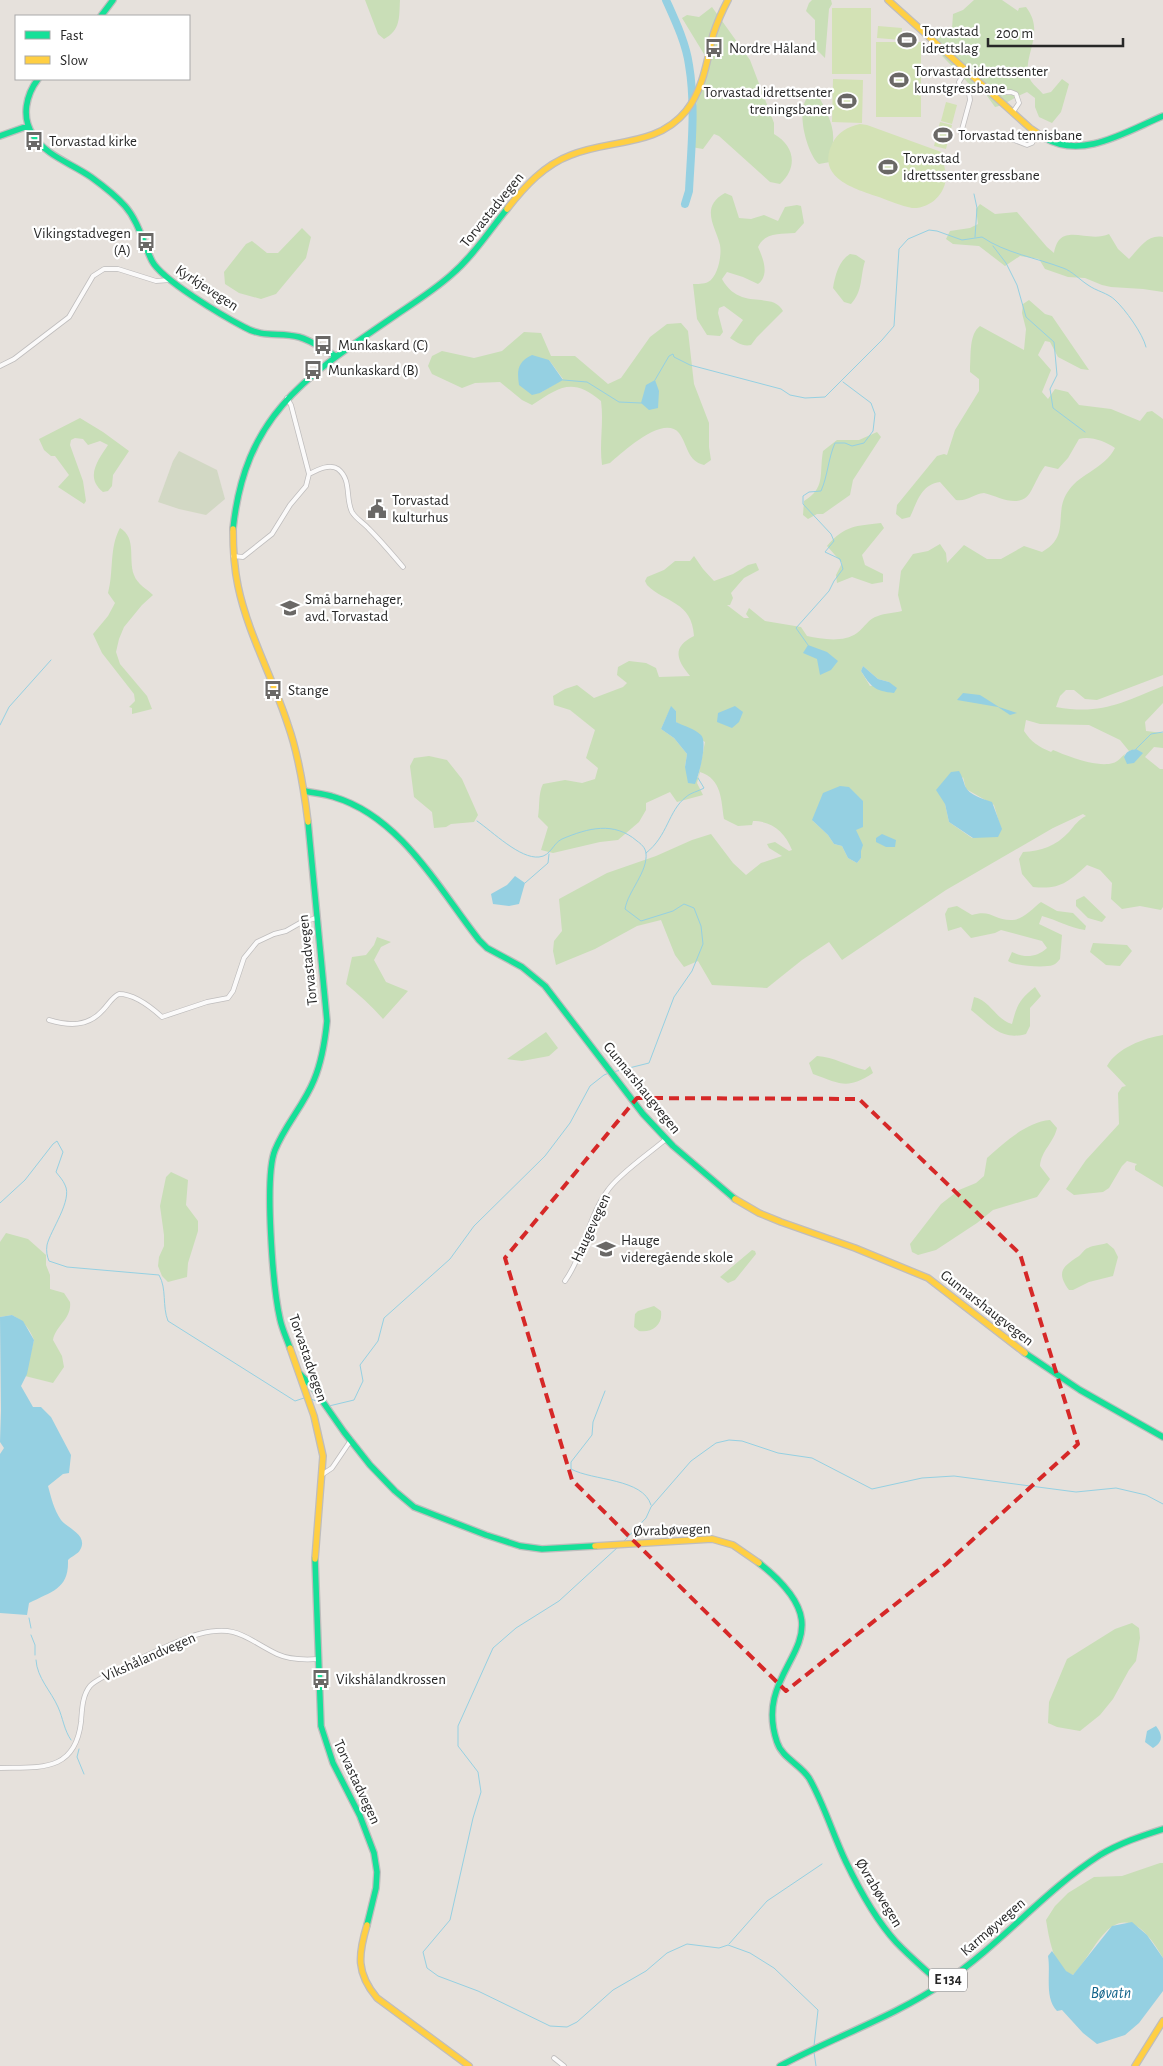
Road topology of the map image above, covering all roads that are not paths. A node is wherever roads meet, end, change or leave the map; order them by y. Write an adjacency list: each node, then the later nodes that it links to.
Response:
1 (113, 0): 4 (main road)
2 (728, 0): 16 (main road, Torvastadvegen)
3 (888, 0): 5 (main road)
4 (102, 15)
5 (966, 71): 7 (main road); 11 (street)
6 (37, 80): 10 (main road)
7 (991, 93): 8 (main road); 8 (street)
8 (1013, 112): 12 (main road)
9 (1163, 116): 12 (main road)
10 (28, 126): 13 (main road); 15 (main road, Kyrkjevegen)
11 (961, 133)
12 (1037, 133): 14 (street)
13 (0, 136)
14 (1004, 136)
15 (170, 280): 16 (main road, Kyrkjevegen); 17 (street)
16 (336, 356): 18 (main road, Torvastadvegen)
17 (0, 366)
18 (287, 398): 19 (street); 20 (main road, Torvastadvegen)
19 (309, 474): 20 (street); 21 (street)
20 (233, 556): 22 (main road, Torvastadvegen)
21 (402, 567)
22 (304, 791): 23 (main road, Torvastadvegen); 25 (main road, Gunnarshaugvegen)
23 (316, 918): 24 (street); 27 (main road, Torvastadvegen)
24 (49, 1020)
25 (666, 1139): 26 (street, Haugevegen); 28 (main road, Gunnarshaugvegen)
26 (566, 1281)
27 (298, 1373): 29 (main road, Øvrabøvegen); 30 (main road, Torvastadvegen)
28 (1163, 1437)
29 (351, 1440): 30 (street); 36 (main road, Øvrabøvegen)
30 (323, 1474): 31 (main road, Torvastadvegen)
31 (318, 1659): 32 (street, Vikshålandvegen); 39 (main road, Torvastadvegen)
32 (0, 1768)
33 (1163, 1829): 35 (main road, Karmøyvegen / E 134)
34 (1163, 1832): 35 (main road, E 134)
35 (1142, 1834): 36 (main road, Karmøyvegen / E 134)
36 (941, 1984): 41 (main road, Karmøyvegen / E 134)
37 (1163, 2021): 42 (main road)
38 (554, 2058): 40 (street)
39 (469, 2066)
40 (564, 2066)
41 (780, 2066)
42 (1135, 2066)

